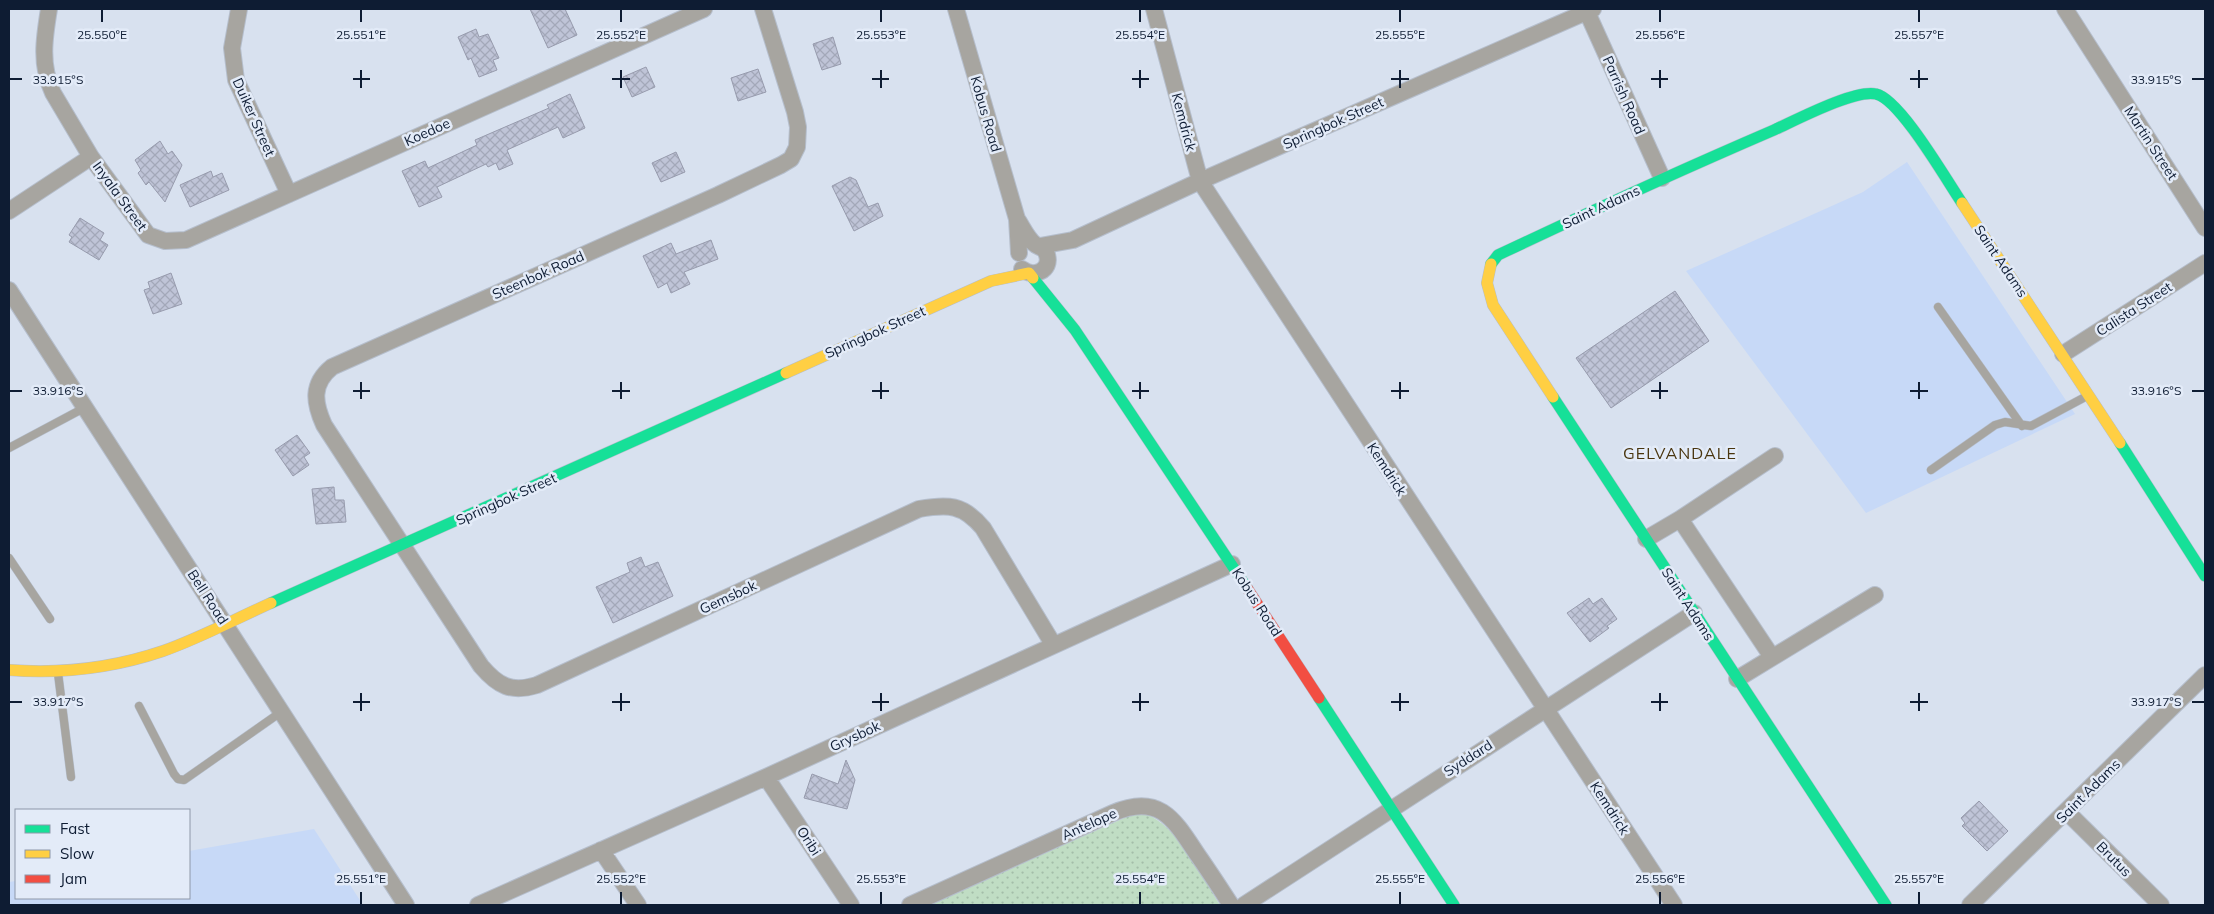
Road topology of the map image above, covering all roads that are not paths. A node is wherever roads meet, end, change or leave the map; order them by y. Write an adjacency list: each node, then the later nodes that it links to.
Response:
1 (49, 9): 9 (street, Inyala Street)
2 (239, 9): 12 (street, Duiker Street)
3 (704, 9): 12 (street, Koedoe)
4 (763, 9): 35 (street, Steenbok Road)
5 (956, 9): 14 (street, Kobus Road)
6 (1154, 9): 11 (street, Kemdrick)
7 (2065, 9): 15 (street, Martin Street)
8 (1590, 10): 10 (street, Parrish Road); 11 (street, Springbok Street)
9 (92, 157): 13 (street, Inyala Street); 16 (street, Inyala Street)
10 (1662, 178): 26 (street, Saint Adams); 34 (street, Saint Adams)
11 (1200, 181): 17 (street, Springbok Street); 50 (street, Kemdrick)
12 (288, 194): 16 (street, Koedoe)
13 (9, 211)
14 (1017, 219): 18 (street); 19 (street)
15 (2205, 228)
16 (148, 234)
17 (1073, 240): 18 (street); 21 (street)
18 (1038, 245): 19 (street); 21 (street)
19 (1019, 255): 21 (street); 22 (street)
20 (2205, 263): 26 (street, Calista Street)
21 (1040, 268): 22 (street, Springbok Street); 24 (street)
22 (991, 281): 35 (street, Springbok Street)
23 (9, 290): 28 (street, Bell Road)
24 (1054, 302): 37 (street, Kobus Road)
25 (1938, 307): 29 (lane)
26 (2063, 354): 27 (street, Saint Adams)
27 (2089, 395): 29 (lane); 38 (street, Saint Adams)
28 (84, 408): 30 (lane); 42 (street, Bell Road)
29 (2022, 426): 32 (lane)
30 (9, 448)
31 (1775, 456): 33 (street)
32 (1930, 470)
33 (1680, 520): 34 (street); 44 (street)
34 (1646, 539): 40 (street, Saint Adams)
35 (404, 545): 42 (street, Springbok Street); 43 (street, Gemsbok)
36 (9, 558): 41 (lane)
37 (1232, 564): 43 (street, Grysbok); 54 (street, Kobus Road)
38 (2205, 576)
39 (1875, 594): 44 (street)
40 (1694, 613): 48 (street, Saint Adams); 50 (street, Syddard)
41 (50, 618)
42 (225, 624): 46 (street, Springbok Street); 51 (street, Bell Road)
43 (1053, 644): 53 (street, Grysbok)
44 (1772, 657): 48 (street)
45 (9, 670): 46 (street, Springbok Street)
46 (58, 672): 52 (lane)
47 (2205, 675): 55 (street, Saint Adams)
48 (1737, 679): 66 (street, Saint Adams)
49 (139, 706): 51 (lane)
50 (1545, 709): 54 (street, Syddard); 65 (street, Kemdrick)
51 (281, 712): 57 (street, Bell Road)
52 (71, 777)
53 (766, 777): 56 (street, Grysbok); 60 (street, Oribi)
54 (1391, 808): 63 (street, Syddard); 64 (street, Kobus Road)
55 (2067, 812): 67 (street, Saint Adams); 68 (street, Brutus)
56 (601, 850): 58 (street, Grysbok); 59 (street)
57 (406, 905)
58 (478, 905)
59 (638, 905)
60 (852, 905)
61 (910, 905): 62 (street, Antelope)
62 (1231, 905)
63 (1244, 905)
64 (1454, 905)
65 (1674, 905)
66 (1886, 905)
67 (1970, 905)
68 (2162, 905)

